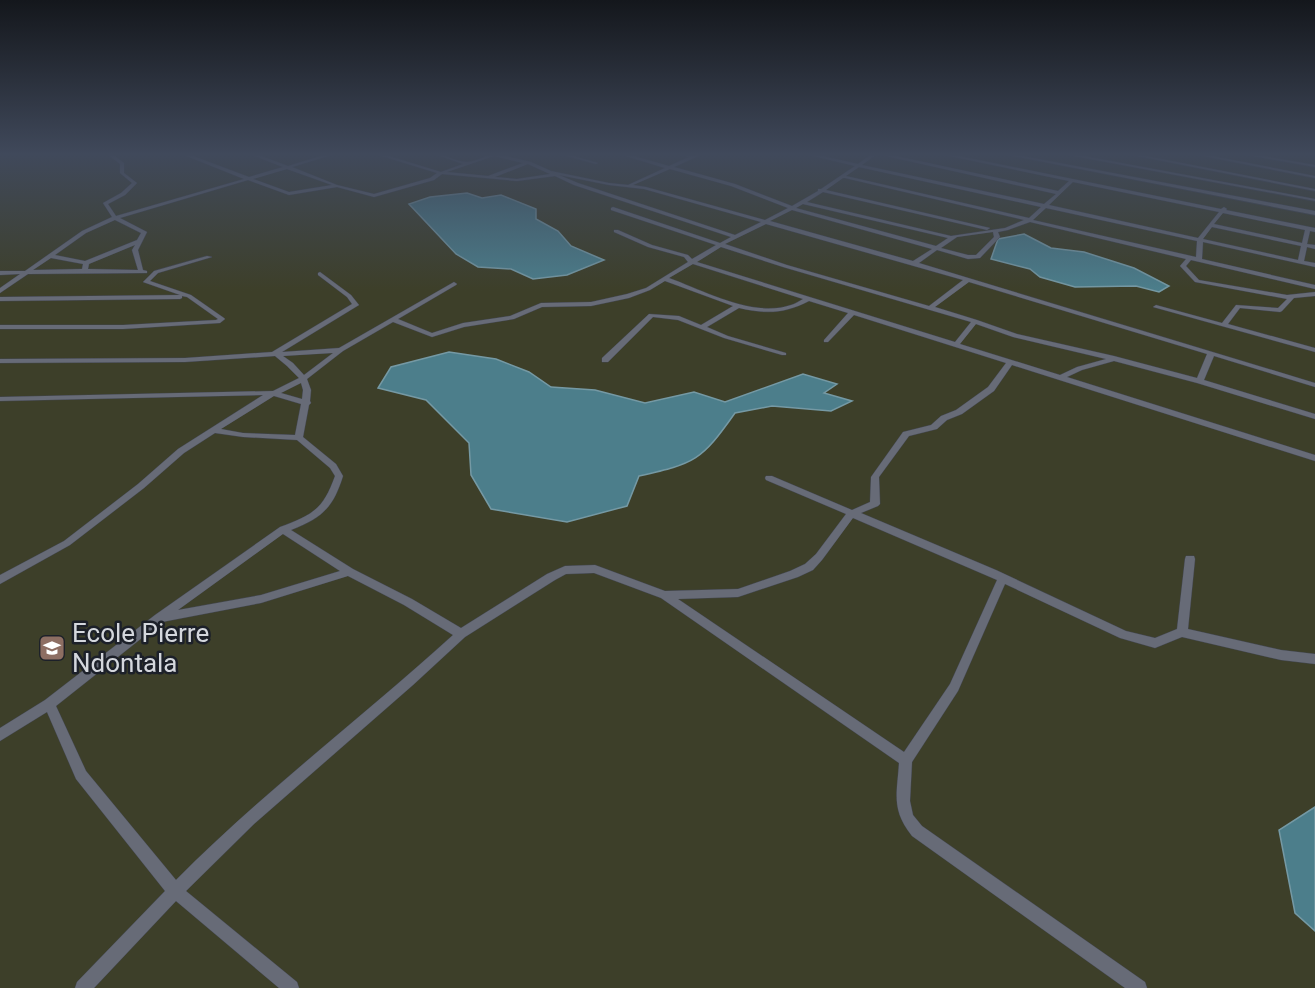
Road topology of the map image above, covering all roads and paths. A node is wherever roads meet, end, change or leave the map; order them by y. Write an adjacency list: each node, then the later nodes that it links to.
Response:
1 (113, 199): 19 (street)
2 (178, 199): 19 (street)
3 (621, 199): 26 (street)
4 (681, 199): 21 (street)
5 (769, 199): 15 (street)
6 (807, 199): 13 (street)
7 (860, 199): 24 (street)
8 (940, 199): 20 (street)
9 (1014, 199): 14 (street)
10 (1053, 199): 14 (street)
11 (1158, 199): 17 (street)
12 (1230, 199): 17 (street); 18 (street)
13 (803, 202): 15 (street); 27 (street)
14 (1046, 206): 20 (street); 28 (street)
15 (791, 208): 21 (street); 33 (street)
16 (613, 209): 31 (street)
17 (1222, 212): 22 (street); 23 (street)
18 (1315, 213)
19 (115, 218): 29 (street); 34 (street)
20 (1030, 220): 24 (street); 36 (street)
21 (764, 222): 26 (street); 41 (street)
22 (1211, 225): 28 (street); 30 (street)
23 (1312, 229): 30 (street)
24 (995, 230): 27 (street); 33 (street)
25 (616, 231): 40 (street)
26 (735, 237): 31 (street)
27 (953, 238): 33 (street)
28 (1200, 241): 37 (street); 38 (street)
29 (139, 242): 39 (street); 44 (street)
30 (1304, 244): 32 (street); 38 (street)
31 (718, 246): 40 (street); 61 (street)
32 (1315, 247)
33 (935, 248): 41 (street)
34 (50, 256): 39 (street); 47 (street)
35 (209, 257): 45 (street)
36 (1190, 258): 37 (street); 56 (street)
37 (1199, 260): 52 (street)
38 (1301, 261): 42 (street)
39 (86, 262): 43 (street)
40 (692, 262): 49 (street); 57 (street)
41 (914, 263): 50 (street)
42 (1315, 265)
43 (85, 272): 44 (street); 47 (street)
44 (141, 272): 45 (street)
45 (156, 272): 55 (street)
46 (0, 273): 47 (street)
47 (24, 274): 53 (street)
48 (320, 274): 72 (street)
49 (665, 279): 59 (street); 63 (street)
50 (967, 280): 61 (street); 74 (street)
51 (454, 284): 63 (street)
52 (1315, 286)
53 (0, 291)
54 (1315, 294): 56 (street)
55 (189, 296): 58 (street); 67 (street)
56 (1292, 297): 65 (street)
57 (810, 298): 59 (street); 62 (street)
58 (0, 299)
59 (738, 306): 66 (street)
60 (1156, 307): 65 (street)
61 (931, 308): 64 (street)
62 (854, 312): 68 (street); 69 (street)
63 (394, 320): 70 (street)
64 (975, 321): 69 (street); 75 (street)
65 (1224, 326): 71 (street)
66 (702, 327): 73 (street); 76 (street)
67 (1, 328)
68 (826, 341)
69 (956, 345): 78 (street)
70 (341, 350): 72 (street); 80 (street)
71 (1315, 351)
72 (274, 353): 77 (street); 80 (street)
73 (784, 354)
74 (1211, 354): 81 (street); 82 (street)
75 (1114, 358): 79 (street); 81 (street)
76 (605, 360)
77 (0, 361)
78 (1010, 363): 79 (street); 91 (street)
79 (1061, 378): 89 (street)
80 (303, 379): 83 (street); 85 (street)
81 (1200, 381): 86 (street)
82 (1315, 385)
83 (273, 393): 84 (street); 85 (street); 87 (street)
84 (0, 399)
85 (307, 403): 88 (street)
86 (1315, 417)
87 (214, 430): 88 (street); 96 (street)
88 (299, 438): 92 (street)
89 (1315, 458)
90 (769, 478): 91 (street)
91 (851, 514): 95 (street); 97 (street)
92 (283, 529): 94 (street); 98 (street)
93 (1190, 559): 99 (street)
94 (349, 572): 98 (street); 100 (street)
95 (1002, 579): 99 (street); 104 (street)
96 (0, 580)
97 (665, 595): 100 (street); 104 (street)
98 (159, 618): 102 (street)
99 (1182, 632): 101 (street)
100 (462, 634): 105 (street)
101 (1315, 659)
102 (49, 704): 103 (street); 105 (street)
103 (0, 735)
104 (906, 760): 108 (street)
105 (174, 890): 106 (street); 107 (street)
106 (83, 988)
107 (291, 988)
108 (1139, 988)

